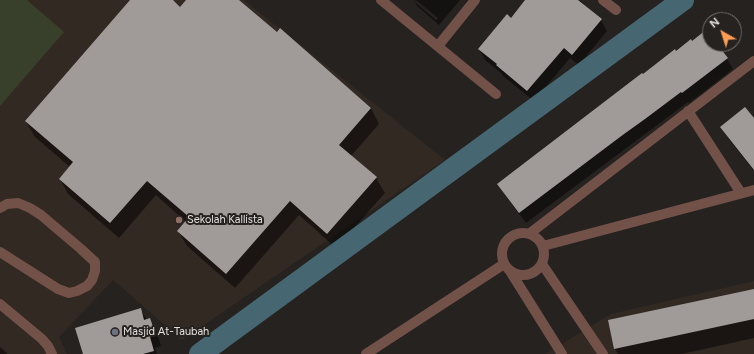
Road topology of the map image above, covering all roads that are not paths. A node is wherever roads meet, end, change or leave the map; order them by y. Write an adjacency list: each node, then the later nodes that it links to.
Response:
1 (381, 0): 5 (street)
2 (475, 0): 5 (street)
3 (603, 0): 4 (street)
4 (616, 10)
5 (438, 46): 7 (street)
6 (754, 61): 8 (street)
7 (496, 94)
8 (688, 111): 10 (street); 12 (street)
9 (754, 190): 10 (street)
10 (741, 193): 13 (street)
11 (0, 208): 14 (street)
12 (529, 234): 13 (street); 16 (street)
13 (543, 246): 15 (street)
14 (0, 252)
15 (542, 264): 16 (street); 21 (street)
16 (506, 267): 19 (street); 20 (street)
17 (0, 304): 18 (street)
18 (52, 354)
19 (366, 354)
20 (562, 354)
21 (603, 354)

